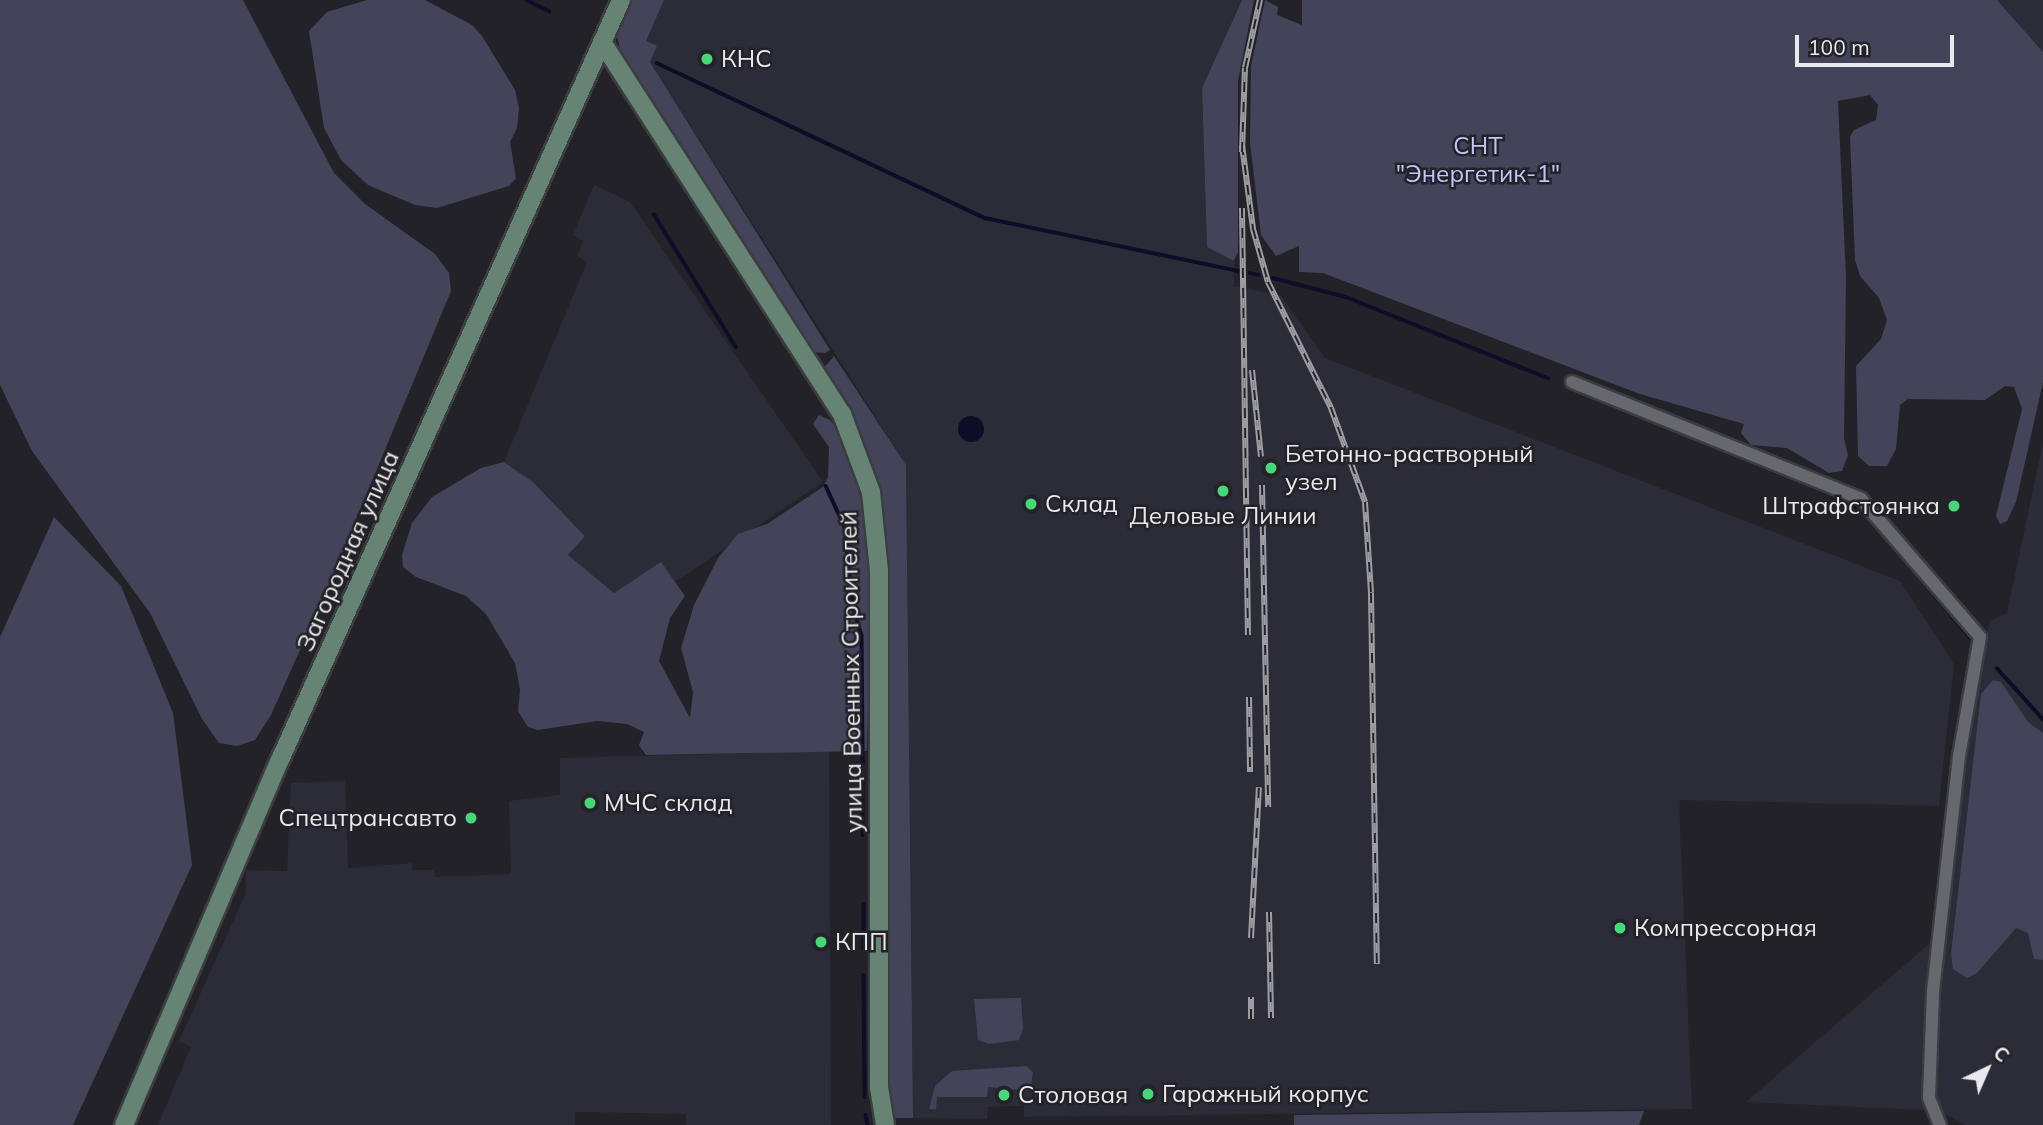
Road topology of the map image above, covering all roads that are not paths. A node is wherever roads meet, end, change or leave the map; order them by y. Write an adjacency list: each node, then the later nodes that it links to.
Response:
1 (621, 0): 2 (street, Загородная улица)
2 (602, 43): 4 (street, Загородная улица); 5 (street, улица Военных Строителей)
3 (1572, 382): 6 (street)
4 (124, 1125)
5 (885, 1125)
6 (1940, 1125)

